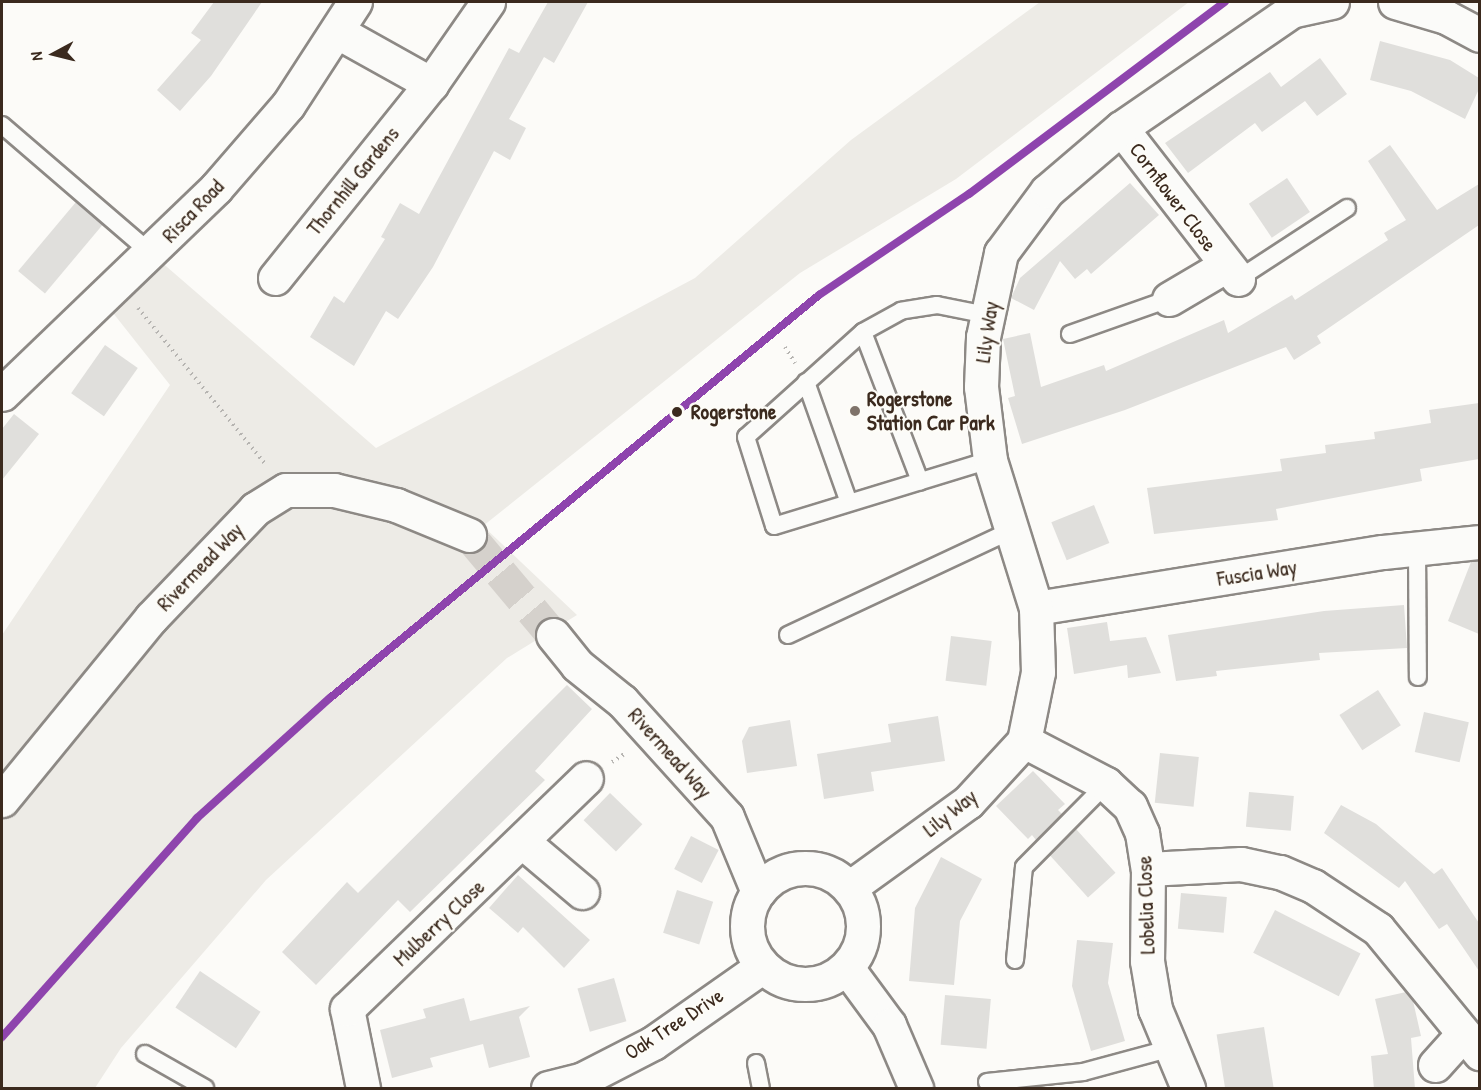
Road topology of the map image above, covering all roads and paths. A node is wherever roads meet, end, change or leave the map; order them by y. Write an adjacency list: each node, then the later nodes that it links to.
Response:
1 (355, 2): 5 (street, Risca Road)
2 (488, 2): 7 (street, Thornhill Gardens)
3 (1332, 2): 9 (street, Lily Way)
4 (1395, 2): 6 (street)
5 (338, 32): 7 (street); 11 (street, Risca Road)
6 (1479, 34)
7 (431, 84): 13 (street, Thornhill Gardens)
8 (2, 125): 11 (lane)
9 (1121, 128): 12 (street, Cornflower Close); 16 (street, Lily Way)
10 (1347, 208): 12 (lane)
11 (152, 254): 14 (street, Risca Road)
12 (1232, 272): 15 (street, Cornflower Close)
13 (275, 278)
14 (118, 284): 20 (street, Risca Road); 23 (path)
15 (1169, 299): 18 (lane)
16 (987, 315): 17 (lane); 21 (street, Lily Way)
17 (863, 332): 19 (lane); 22 (lane)
18 (1070, 334)
19 (806, 382): 24 (lane); 24 (lane)
20 (2, 394)
21 (990, 460): 22 (lane); 25 (street, Lily Way)
22 (920, 481): 24 (lane)
23 (286, 489): 26 (street); 37 (street, Rivermead Way)
24 (849, 503)
25 (1012, 530): 29 (street, Lily Way); 30 (lane)
26 (469, 535)
27 (1479, 542): 28 (street, Fuscia Way)
28 (1417, 548): 29 (street, Fuscia Way); 32 (lane)
29 (1036, 608): 34 (street, Lily Way)
30 (788, 635)
31 (552, 636): 33 (street, Rivermead Way)
32 (1418, 678)
33 (654, 736): 35 (path); 42 (street, Rivermead Way)
34 (1024, 741): 36 (street, Lobelia Close); 40 (street, Lily Way)
35 (586, 778): 38 (street, Mulberry Close)
36 (1106, 784): 39 (street, Lobelia Close); 43 (lane)
37 (2, 800)
38 (524, 843): 41 (street); 53 (street, Mulberry Close)
39 (1148, 869): 46 (street); 47 (street, Lobelia Close)
40 (849, 888): 42 (street); 45 (street)
41 (582, 892)
42 (758, 892): 44 (street)
43 (1015, 960)
44 (763, 966): 45 (street); 54 (street, Oak Tree Drive)
45 (847, 968): 56 (street)
46 (1471, 1044): 50 (street)
47 (1172, 1048): 51 (lane); 57 (street, Lobelia Close)
48 (145, 1054): 52 (lane)
49 (756, 1064): 55 (lane)
50 (1434, 1065)
51 (987, 1082)
52 (205, 1089)
53 (363, 1089)
54 (548, 1089)
55 (761, 1089)
56 (916, 1089)
57 (1188, 1089)

